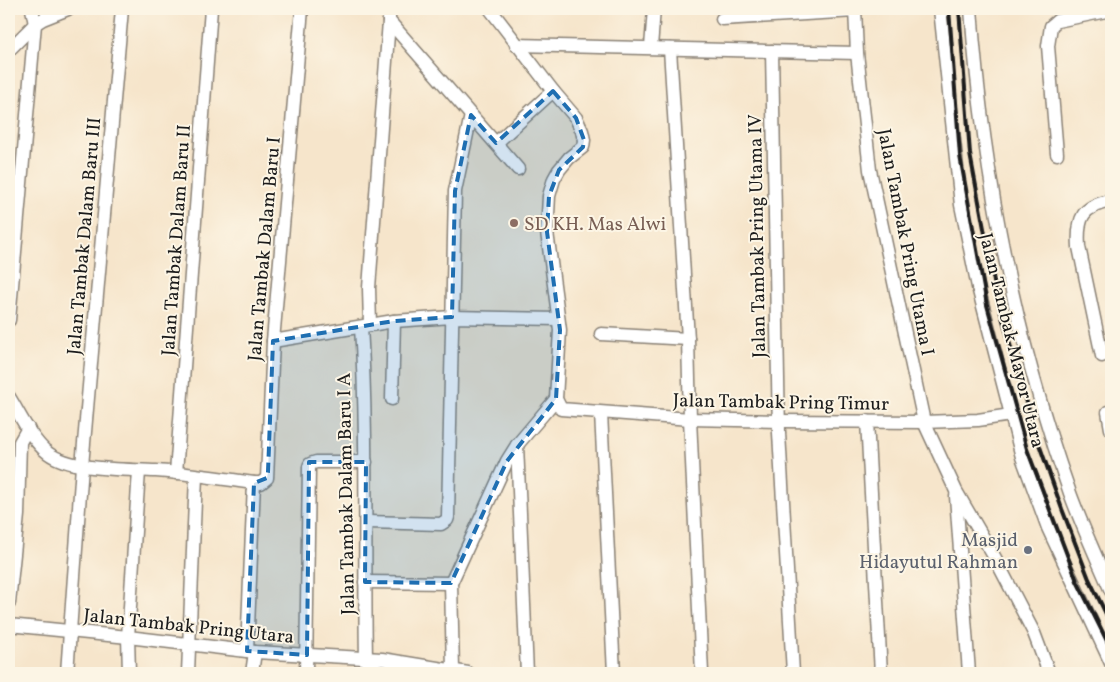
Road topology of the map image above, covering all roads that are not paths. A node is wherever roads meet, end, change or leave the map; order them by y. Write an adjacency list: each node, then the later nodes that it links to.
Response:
1 (32, 9): 14 (street)
2 (68, 9): 14 (street)
3 (122, 9): 50 (street, Jalan Tambak Dalam Baru III)
4 (211, 9): 52 (street, Jalan Tambak Dalam Baru II)
5 (302, 9): 34 (street, Jalan Tambak Dalam Baru I)
6 (490, 9): 15 (street)
7 (654, 9): 16 (street)
8 (940, 9): 41 (street, Jalan Tambak Mayor Utara)
9 (971, 9): 59 (street)
10 (855, 10): 13 (street); 20 (street, Jalan Tambak Pring Utama I)
11 (1111, 10): 24 (street)
12 (389, 15): 22 (street); 31 (street, Jalan Tambak Dalam Baru I A)
13 (722, 19)
14 (35, 24): 18 (street); 29 (street)
15 (516, 45): 16 (street); 21 (street)
16 (651, 47): 17 (street)
17 (670, 48): 19 (street); 33 (street)
18 (9, 50)
19 (772, 51): 20 (street); 43 (street, Jalan Tambak Pring Utama IV)
20 (858, 53): 45 (street, Jalan Tambak Pring Utama I)
21 (553, 92): 23 (street); 28 (street)
22 (471, 115): 23 (street); 27 (street)
23 (496, 143): 25 (street)
24 (1057, 154)
25 (518, 169)
26 (1111, 202): 35 (street)
27 (452, 316): 28 (street); 30 (street); 56 (street)
28 (558, 319): 38 (street)
29 (9, 320)
30 (394, 321): 31 (street); 37 (street)
31 (366, 326): 34 (street); 49 (street, Jalan Tambak Dalam Baru I A)
32 (601, 334): 33 (street)
33 (688, 339): 42 (street)
34 (273, 341): 54 (street, Jalan Tambak Dalam Baru I)
35 (1102, 356)
36 (9, 397): 46 (street)
37 (392, 399)
38 (556, 399): 40 (street, Jalan Tambak Pring Timur); 48 (street)
39 (1108, 412): 47 (street)
40 (601, 413): 42 (street, Jalan Tambak Pring Timur); 77 (street)
41 (1011, 415): 45 (street, Jalan Tambak Pring Timur); 68 (street, Jalan Tambak Mayor Utara)
42 (690, 419): 43 (street, Jalan Tambak Pring Timur); 78 (street)
43 (779, 420): 44 (street, Jalan Tambak Pring Timur); 79 (street, Jalan Tambak Pring Utama IV)
44 (867, 422): 45 (street, Jalan Tambak Pring Timur); 80 (street)
45 (924, 422): 55 (street, Jalan Tambak Pring Utama I)
46 (28, 428): 50 (street); 60 (street)
47 (1111, 429)
48 (517, 445): 58 (street); 76 (street)
49 (366, 462): 56 (street, Jalan Tambak Dalam Baru I A); 66 (street)
50 (82, 466): 51 (street); 62 (street, Jalan Tambak Dalam Baru III)
51 (139, 471): 52 (street); 63 (street)
52 (176, 473): 53 (street)
53 (196, 476): 54 (street); 64 (street)
54 (254, 483): 65 (street)
55 (956, 491): 81 (street); 82 (street, Jalan Tambak Pring Utama I)
56 (367, 522): 57 (street, Jalan Tambak Dalam Baru I A)
57 (365, 582): 58 (street); 67 (street, Jalan Tambak Dalam Baru I A)
58 (452, 582): 69 (street)
59 (1111, 591)
60 (9, 603)
61 (9, 626): 62 (street, Jalan Tambak Pring Utara)
62 (69, 631): 63 (street, Jalan Tambak Pring Utara); 70 (street, Jalan Tambak Dalam Baru III)
63 (128, 637): 64 (street, Jalan Tambak Pring Utara); 71 (street)
64 (189, 644): 65 (street, Jalan Tambak Pring Utara); 72 (street)
65 (251, 651): 66 (street, Jalan Tambak Pring Utara); 73 (street)
66 (307, 655): 67 (street, Jalan Tambak Pring Utara); 74 (street)
67 (370, 660): 69 (street); 75 (street, Jalan Tambak Dalam Baru I A)
68 (1111, 663)
69 (459, 672)
70 (67, 673)
71 (129, 673)
72 (188, 673)
73 (252, 673)
74 (306, 673)
75 (372, 673)
76 (527, 673)
77 (614, 673)
78 (702, 673)
79 (793, 673)
80 (881, 673)
81 (969, 673)
82 (1049, 673)

